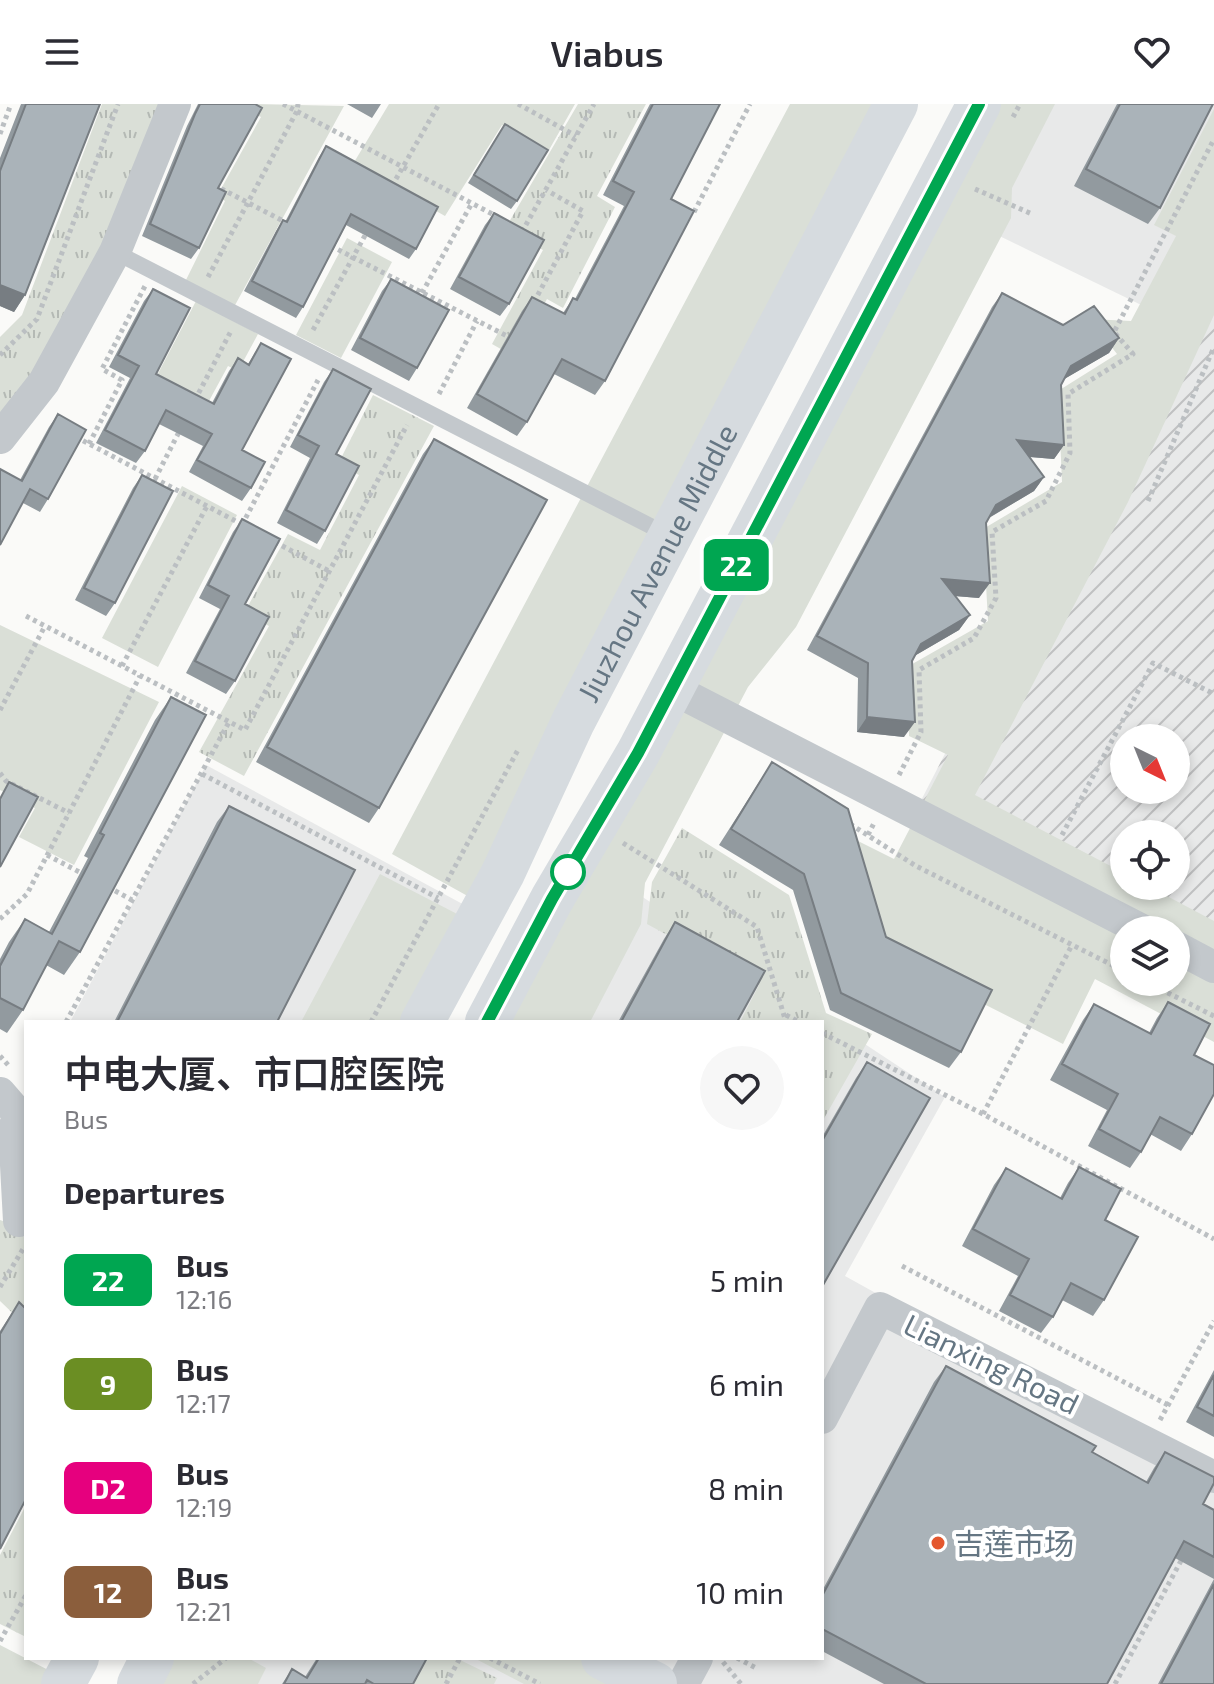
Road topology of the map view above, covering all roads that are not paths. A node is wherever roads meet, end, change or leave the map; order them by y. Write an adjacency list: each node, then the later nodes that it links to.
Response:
1 (175, 104): 4 (street)
2 (896, 104): 6 (main road, Jiuzhou Avenue Middle)
3 (979, 104): 7 (main road)
4 (115, 252): 5 (street); 6 (lane)
5 (0, 438)
6 (670, 536): 11 (main road, Jiuzhou Avenue Middle)
7 (671, 688): 8 (street); 12 (main road)
8 (1115, 916)
9 (1190, 954): 10 (street)
10 (1214, 967)
11 (423, 1020)
12 (488, 1020)
13 (0, 1093): 14 (street)
14 (18, 1226)
15 (824, 1414): 16 (street, Lianxing Road)
16 (1214, 1477)
17 (76, 1660): 21 (main road)
18 (151, 1660): 22 (main road)
19 (607, 1660): 23 (main road)
20 (696, 1660): 24 (street)
21 (63, 1684)
22 (139, 1684)
23 (655, 1684)
24 (683, 1684)

